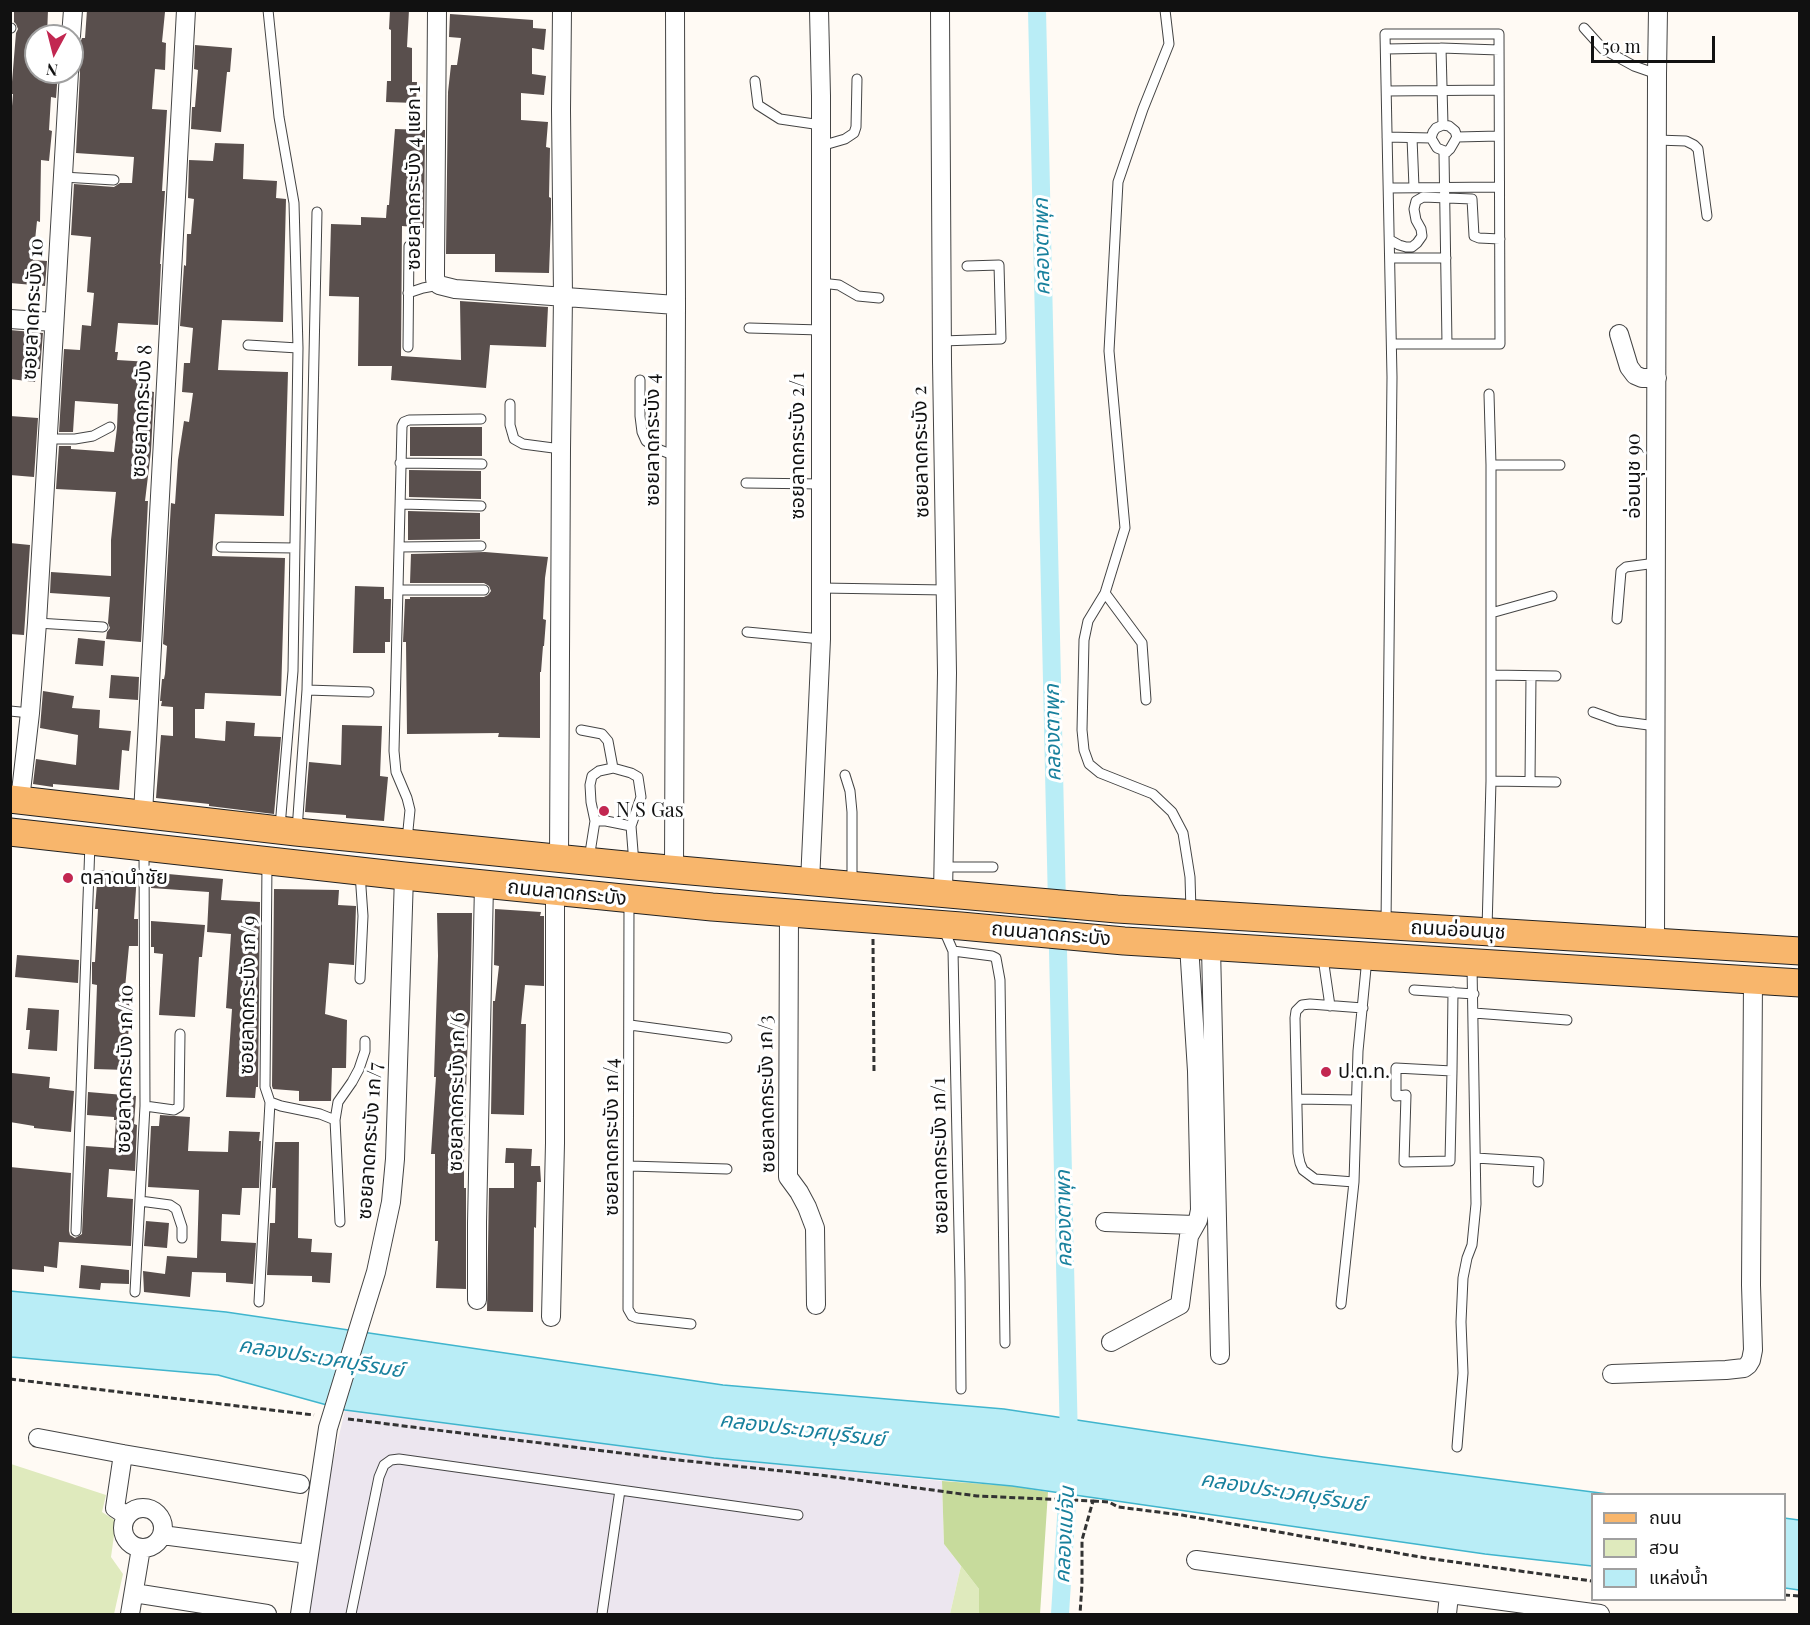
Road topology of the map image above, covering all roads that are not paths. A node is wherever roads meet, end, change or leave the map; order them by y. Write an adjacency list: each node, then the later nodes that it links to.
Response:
1 (186, 10): 114 (street, ซอยลาดกระบัง 8)
2 (268, 10): 62 (lane)
3 (437, 10): 47 (street, ซอยลาดกระบัง 4 แยก 1)
4 (562, 10): 49 (street)
5 (675, 10): 51 (street, ซอยลาดกระบัง 4)
6 (819, 10): 21 (street, ซอยลาดกระบัง 2/1)
7 (940, 10): 57 (street, ซอยลาดกระบัง 2)
8 (1165, 10): 89 (lane)
9 (1658, 10): 14 (street, อ่อนนุช 90)
10 (1584, 28): 14 (lane)
11 (1442, 48): 12 (lane); 13 (lane); 20 (lane)
12 (1386, 49): 13 (lane); 19 (lane)
13 (1499, 50): 18 (lane)
14 (1657, 74): 28 (street, อ่อนนุช 90)
15 (857, 80): 29 (lane)
16 (755, 81): 21 (lane)
17 (68, 84): 31 (street, ซอยลาดกระบัง 10)
18 (1499, 90): 20 (lane); 23 (lane)
19 (1387, 91): 20 (lane); 24 (lane)
20 (1442, 91): 22 (lane)
21 (821, 125): 29 (street, ซอยลาดกระบัง 2/1)
22 (1443, 125): 25 (lane); 27 (lane)
23 (1499, 136): 25 (lane); 34 (lane)
24 (1388, 137): 26 (lane); 35 (lane)
25 (1457, 137): 30 (lane)
26 (1412, 138): 27 (lane); 36 (lane)
27 (1431, 138): 30 (lane)
28 (1657, 140): 39 (lane); 63 (street, อ่อนนุช 90)
29 (821, 146): 46 (street, ซอยลาดกระบัง 2/1)
30 (1447, 152): 33 (lane)
31 (63, 177): 32 (lane); 53 (street, ซอยลาดกระบัง 10)
32 (114, 180)
33 (1445, 187): 34 (lane); 36 (lane); 37 (lane)
34 (1499, 187): 40 (lane)
35 (1389, 188): 36 (lane); 41 (lane)
36 (1414, 188)
37 (1445, 198): 40 (lane); 41 (lane); 44 (lane)
38 (317, 212): 100 (lane)
39 (1707, 216)
40 (1500, 239): 59 (lane)
41 (1390, 240): 43 (lane)
42 (409, 246): 48 (lane)
43 (1390, 258): 44 (lane); 58 (lane)
44 (1446, 258): 59 (lane)
45 (967, 266): 57 (lane)
46 (821, 283): 50 (lane); 55 (street, ซอยลาดกระบัง 2/1)
47 (439, 285): 48 (lane); 49 (street, ซอยลาดกระบัง 4 แยก 1)
48 (408, 293): 61 (lane)
49 (563, 296): 51 (street, ซอยลาดกระบัง 4 แยก 1); 70 (street)
50 (879, 298)
51 (676, 305): 71 (street, ซอยลาดกระบัง 4)
52 (10, 319): 53 (street)
53 (54, 322): 69 (street, ซอยลาดกระบัง 10)
54 (749, 328): 55 (lane)
55 (821, 330): 77 (street, ซอยลาดกระบัง 2/1)
56 (1619, 334): 63 (street)
57 (942, 341): 87 (street, ซอยลาดกระบัง 2)
58 (1392, 344): 59 (lane); 140 (lane)
59 (1447, 344)
60 (248, 345): 62 (lane)
61 (408, 347)
62 (298, 348): 83 (lane)
63 (1657, 378): 84 (street, อ่อนนุช 90)
64 (640, 380): 71 (lane)
65 (1489, 394): 74 (lane)
66 (510, 404): 70 (lane)
67 (481, 419): 72 (lane)
68 (110, 427): 69 (lane)
69 (48, 439): 93 (street, ซอยลาดกระบัง 10)
70 (561, 449): 122 (street)
71 (676, 456): 128 (street, ซอยลาดกระบัง 4)
72 (400, 463): 73 (lane); 78 (lane)
73 (482, 464)
74 (1491, 465): 75 (lane); 91 (lane)
75 (1560, 465)
76 (746, 483): 77 (lane)
77 (821, 484): 85 (street, ซอยลาดกระบัง 2/1)
78 (401, 504): 79 (lane); 82 (lane)
79 (481, 506)
80 (481, 546): 82 (lane)
81 (221, 547): 83 (lane)
82 (400, 547): 86 (lane)
83 (295, 548): 117 (lane)
84 (1656, 563): 92 (lane); 106 (street, อ่อนนุช 90)
85 (821, 588): 87 (lane); 96 (street, ซอยลาดกระบัง 2/1)
86 (398, 590): 88 (lane); 120 (lane)
87 (946, 590): 126 (street, ซอยลาดกระบัง 2)
88 (484, 591)
89 (1105, 592): 102 (lane); 139 (lane)
90 (1552, 596): 91 (lane)
91 (1491, 613): 97 (lane)
92 (1617, 618)
93 (37, 623): 94 (lane); 105 (street, ซอยลาดกระบัง 10)
94 (103, 627)
95 (747, 632): 96 (lane)
96 (821, 639): 131 (street, ซอยลาดกระบัง 2/1)
97 (1491, 675): 98 (lane); 110 (lane)
98 (1531, 676): 99 (lane); 111 (lane)
99 (1556, 676)
100 (307, 690): 101 (lane); 117 (lane)
101 (369, 692)
102 (1146, 700)
103 (10, 711): 105 (lane)
104 (1593, 712): 106 (lane)
105 (30, 713): 113 (street, ซอยลาดกระบัง 10)
106 (1656, 726): 144 (street, อ่อนนุช 90)
107 (581, 730): 108 (lane)
108 (613, 768): 115 (lane); 116 (lane)
109 (845, 775): 133 (lane)
110 (1491, 781): 111 (lane); 141 (lane)
111 (1530, 781): 112 (lane)
112 (1556, 782)
113 (15, 799): 114 (main road, ถนนลาดกระบัง)
114 (143, 814): 117 (main road, ถนนลาดกระบัง)
115 (595, 821): 116 (lane); 124 (lane)
116 (631, 826): 125 (lane)
117 (288, 831): 120 (main road, ถนนลาดกระบัง)
118 (10, 832): 119 (main road, ถนนลาดกระบัง)
119 (90, 841): 121 (main road, ถนนลาดกระบัง); 180 (lane)
120 (407, 843): 122 (main road, ถนนลาดกระบัง)
121 (144, 847): 123 (main road, ถนนลาดกระบัง); 169 (lane, ซอยลาดกระบัง 1ก/10)
122 (559, 858): 124 (main road, ถนนลาดกระบัง)
123 (267, 861): 129 (main road, ถนนลาดกระบัง); 168 (lane, ซอยลาดกระบัง 1ก/9)
124 (588, 861): 125 (main road, ถนนลาดกระบัง)
125 (635, 866): 128 (main road, ถนนลาดกระบัง)
126 (944, 867): 127 (lane); 135 (street, ซอยลาดกระบัง 2)
127 (993, 867)
128 (674, 869): 131 (main road, ถนนลาดกระบัง)
129 (360, 871): 130 (main road, ถนนลาดกระบัง); 151 (lane)
130 (404, 876): 132 (main road, ถนนลาดกระบัง); 197 (street, ซอยลาดกระบัง 1ก/7)
131 (810, 882): 133 (main road, ถนนลาดกระบัง)
132 (484, 884): 134 (main road, ถนนลาดกระบัง); 183 (street, ซอยลาดกระบัง 1ก/6)
133 (852, 886): 135 (main road, ถนนลาดกระบัง)
134 (555, 892): 136 (main road, ถนนลาดกระบัง); 187 (street)
135 (955, 895): 137 (main road, ถนนลาดกระบัง)
136 (630, 899): 138 (main road, ถนนลาดกระบัง); 161 (lane, ซอยลาดกระบัง 1ก/4)
137 (1117, 909): 139 (main road, ถนนอ่อนนุช)
138 (789, 913): 142 (main road, ถนนลาดกระบัง); 186 (street, ซอยลาดกระบัง 1ก/3)
139 (1191, 914): 140 (main road, ถนนอ่อนนุช)
140 (1386, 926): 141 (main road, ถนนอ่อนนุช)
141 (1487, 931): 144 (main road, ถนนอ่อนนุช)
142 (952, 934): 143 (main road, ถนนลาดกระบัง); 190 (lane); 193 (lane, ซอยลาดกระบัง 1ก/1)
143 (1124, 941): 145 (main road, ถนนอ่อนนุช)
144 (1655, 941): 146 (main road, ถนนอ่อนนุช); 150 (main road)
145 (1200, 946): 147 (main road, ถนนอ่อนนุช); 179 (street); 191 (street)
146 (1800, 951)
147 (1323, 953): 148 (main road, ถนนอ่อนนุช); 157 (lane)
148 (1367, 956): 149 (main road, ถนนอ่อนนุช); 158 (lane)
149 (1472, 962): 150 (main road, ถนนอ่อนนุช); 156 (lane)
150 (1652, 973): 152 (main road, ถนนอ่อนนุช)
151 (360, 979)
152 (1753, 980): 153 (main road, ถนนอ่อนนุช); 192 (street)
153 (1800, 983)
154 (1414, 990): 155 (lane)
155 (1453, 992): 156 (lane); 165 (lane)
156 (1474, 994): 159 (lane)
157 (1330, 1006): 158 (lane); 166 (lane)
158 (1363, 1008): 167 (lane)
159 (1474, 1013): 160 (lane); 171 (lane)
160 (1567, 1020)
161 (630, 1025): 163 (lane); 172 (lane, ซอยลาดกระบัง 1ก/4)
162 (180, 1034): 169 (lane)
163 (727, 1038)
164 (365, 1041): 170 (lane)
165 (1452, 1071): 165 (lane)
166 (1297, 1099): 167 (lane); 174 (lane)
167 (1356, 1100): 174 (lane)
168 (270, 1102): 170 (lane); 184 (lane, ซอยลาดกระบัง 1ก/9)
169 (145, 1106): 176 (lane, ซอยลาดกระบัง 1ก/10)
170 (335, 1120): 177 (lane)
171 (1476, 1158): 175 (lane); 195 (lane)
172 (630, 1166): 173 (lane); 188 (lane, ซอยลาดกระบัง 1ก/4)
173 (727, 1169)
174 (1354, 1182): 185 (lane)
175 (1538, 1182)
176 (140, 1201): 181 (lane); 182 (lane, ซอยลาดกระบัง 1ก/10)
177 (340, 1222)
178 (1105, 1222): 179 (street)
179 (1195, 1225): 189 (street)
180 (76, 1232)
181 (182, 1238)
182 (135, 1292)
183 (477, 1300)
184 (259, 1302)
185 (1341, 1304)
186 (816, 1305)
187 (551, 1317)
188 (691, 1324)
189 (1111, 1342)
190 (1005, 1343)
191 (1220, 1355)
192 (1612, 1374)
193 (960, 1389)
194 (38, 1438): 196 (street)
195 (1457, 1447)
196 (123, 1454): 197 (street); 200 (street)
197 (309, 1486): 203 (street, ซอยลาดกระบัง 1ก/7)
198 (620, 1490): 199 (lane); 210 (lane); 211 (lane)
199 (798, 1515)
200 (127, 1516): 201 (street); 202 (street)
201 (162, 1535): 202 (street); 203 (street)
202 (141, 1548): 205 (street)
203 (308, 1554): 209 (street, ซอยลาดกระบัง 1ก/7)
204 (1196, 1560): 206 (street)
205 (134, 1593): 207 (street); 208 (street)
206 (1449, 1595): 212 (street); 213 (street)
207 (130, 1614)
208 (267, 1614)
209 (300, 1614)
210 (351, 1614)
211 (602, 1614)
212 (1447, 1614)
213 (1600, 1614)

